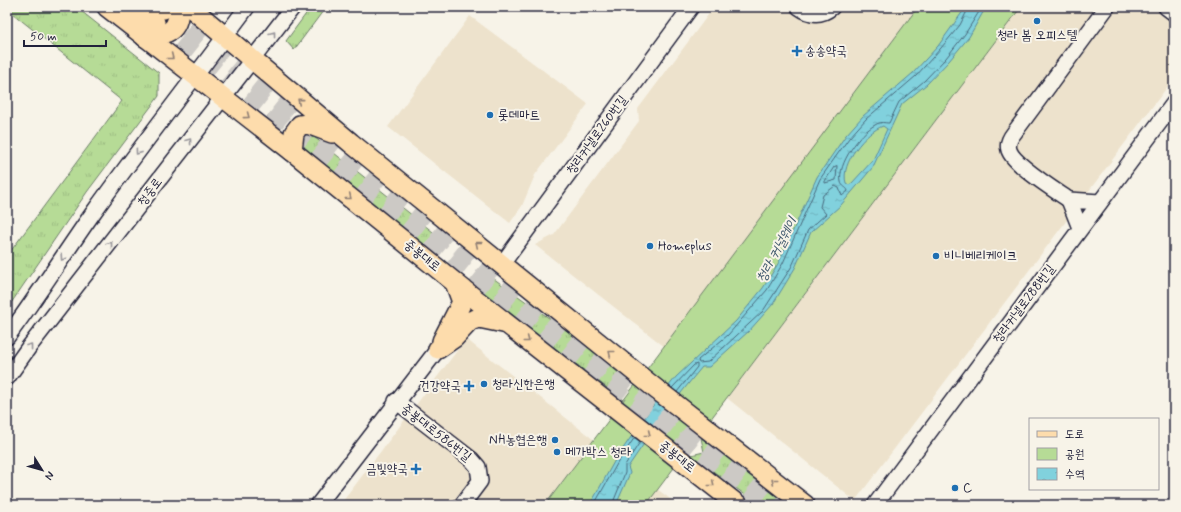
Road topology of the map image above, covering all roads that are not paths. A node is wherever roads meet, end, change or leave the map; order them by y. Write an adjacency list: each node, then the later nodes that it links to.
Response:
1 (107, 7): 12 (main road, 중봉대로)
2 (136, 7): 12 (main road, 중봉대로)
3 (190, 7): 13 (main road)
4 (247, 7): 13 (street)
5 (293, 7): 14 (street, 청중로, one-way to 5)
6 (691, 7): 23 (street, 청라커낼로260번길)
7 (799, 7): 8 (street)
8 (832, 7)
9 (1107, 7): 20 (street)
10 (1166, 7): 11 (street)
11 (1174, 13)
12 (161, 17): 15 (main road, 중봉대로, one-way to 15)
13 (224, 36): 14 (main road); 15 (street)
14 (252, 60): 16 (street, 청중로); 18 (main road, one-way to 14)
15 (194, 75): 16 (main road, 중봉대로); 26 (street, one-way to 26)
16 (223, 97): 19 (main road, 중봉대로, one-way to 19); 28 (street, 청중로, one-way to 16)
17 (1174, 103): 21 (street, 청라커낼로288번길)
18 (350, 143): 19 (main road); 23 (main road, one-way to 18)
19 (292, 151): 24 (main road, 중봉대로, one-way to 24)
20 (1069, 200): 21 (street); 22 (street)
21 (1100, 202): 22 (street, 청라커낼로288번길)
22 (1080, 228): 34 (street, 청라커낼로288번길)
23 (502, 264): 33 (main road, one-way to 23)
24 (456, 283): 25 (main road, 중봉대로); 27 (main road)
25 (508, 325): 27 (main road); 32 (main road, 중봉대로, one-way to 32)
26 (7, 337)
27 (438, 349): 29 (street, 중봉대로586번길)
28 (7, 378)
29 (396, 401): 30 (street, 중봉대로586번길); 31 (street, 중봉대로586번길)
30 (318, 505)
31 (462, 505)
32 (738, 505)
33 (805, 505)
34 (875, 505)

